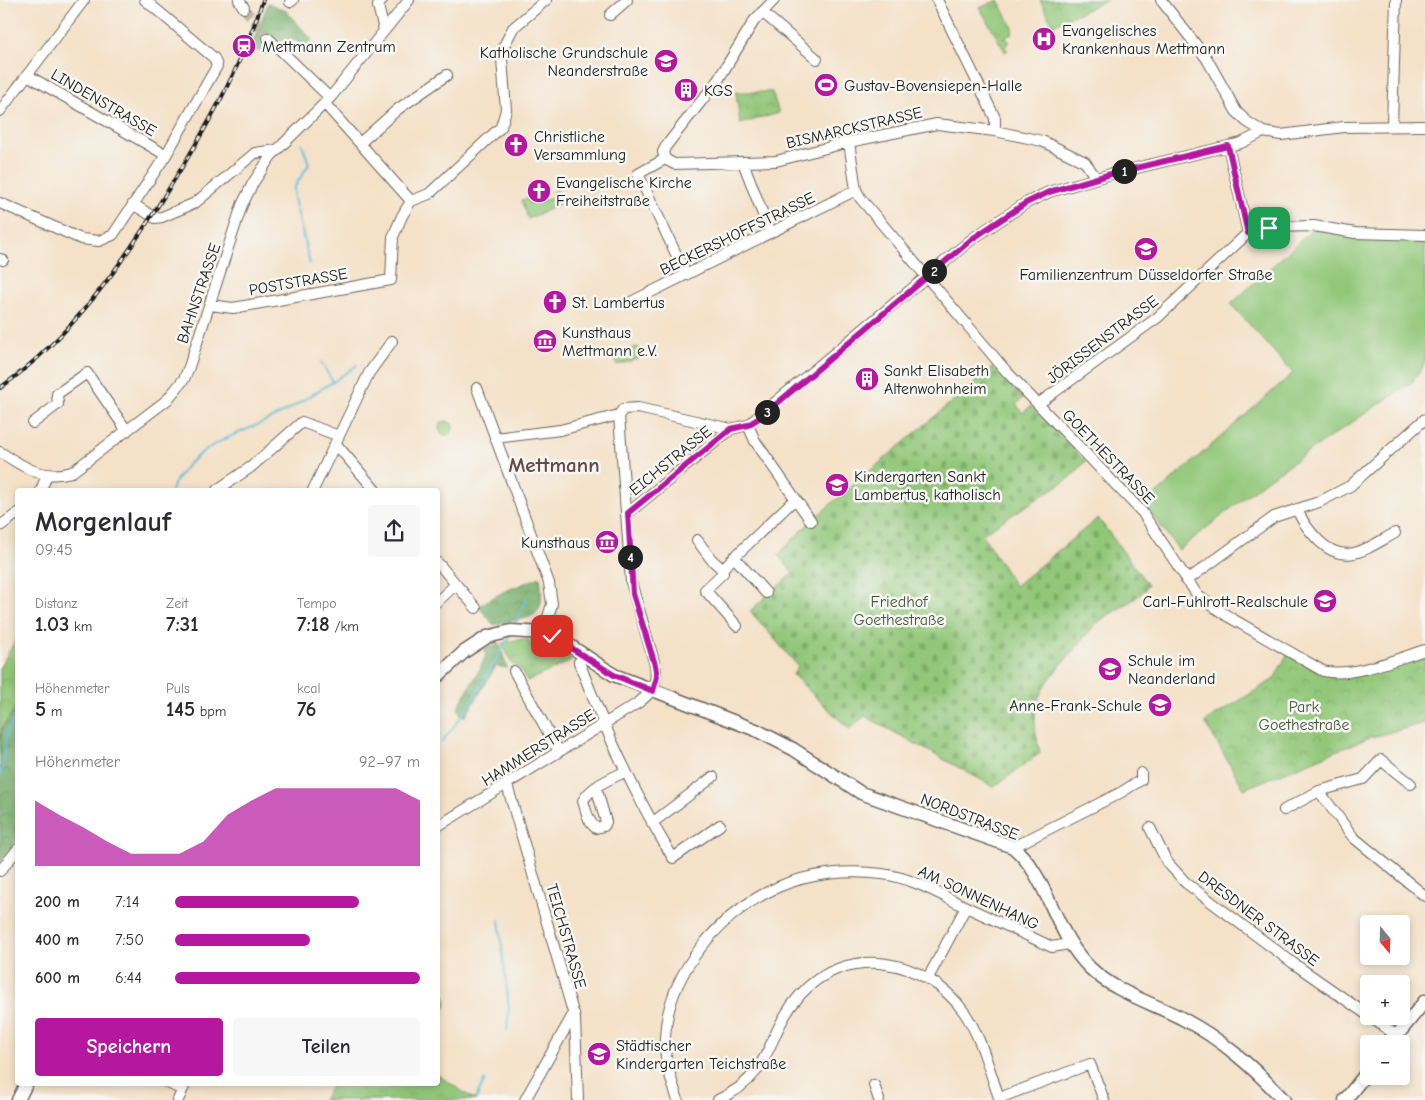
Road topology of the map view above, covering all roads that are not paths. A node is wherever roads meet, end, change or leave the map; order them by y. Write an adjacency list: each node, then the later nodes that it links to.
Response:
1 (145, 0): 28 (street)
2 (382, 0): 13 (street)
3 (409, 0): 13 (street, BAHNSTRASSE)
4 (546, 0): 33 (street)
5 (626, 0): 12 (street)
6 (774, 0): 11 (street)
7 (937, 0): 22 (street)
8 (1396, 0): 20 (street)
9 (1164, 1): 23 (street)
10 (80, 2): 16 (street)
11 (762, 12): 15 (street); 29 (street)
12 (610, 15)
13 (384, 30): 18 (street, BAHNSTRASSE)
14 (268, 38): 18 (street)
15 (816, 59)
16 (27, 75): 19 (street); 28 (street, LINDENSTRASSE)
17 (447, 75): 24 (street)
18 (328, 101): 24 (street); 27 (street, BAHNSTRASSE)
19 (0, 111)
20 (1392, 125): 21 (street); 23 (street)
21 (1425, 126)
22 (995, 130): 25 (street, BISMARCKSTRASSE); 31 (street, BISMARCKSTRASSE)
23 (1263, 132): 26 (street)
24 (361, 142): 33 (street)
25 (848, 142): 30 (street, BISMARCKSTRASSE); 32 (street, GOETHESTRASSE)
26 (1228, 146): 31 (street); 37 (street)
27 (277, 150): 35 (street); 42 (street, BAHNSTRASSE)
28 (166, 155): 35 (street)
29 (666, 159): 30 (street, BISMARCKSTRASSE); 39 (street)
30 (743, 162): 36 (street)
31 (1096, 178): 40 (street)
32 (856, 190): 36 (street, BECKERSHOFFSTRASSE); 40 (street, GOETHESTRASSE)
33 (411, 201): 42 (street, POSTSTRASSE)
34 (0, 203): 35 (street)
35 (133, 204)
36 (770, 233): 39 (street, BECKERSHOFFSTRASSE)
37 (1248, 233): 38 (street); 45 (street, JÖRISSENSTRASSE)
38 (1425, 235)
39 (686, 275): 41 (street, BECKERSHOFFSTRASSE)
40 (926, 278): 45 (street, GOETHESTRASSE); 49 (street)
41 (631, 302)
42 (210, 305): 51 (street, BAHNSTRASSE)
43 (392, 341): 53 (street)
44 (477, 388): 52 (street)
45 (1038, 404): 71 (street, GOETHESTRASSE)
46 (619, 415): 50 (street); 52 (street); 62 (street)
47 (1425, 419): 61 (street)
48 (33, 423): 51 (street)
49 (748, 425): 50 (street); 60 (street)
50 (731, 429): 62 (street, EICHSTRASSE)
51 (127, 431): 55 (street, BAHNSTRASSE)
52 (495, 438): 77 (street)
53 (337, 440): 57 (street); 58 (street); 59 (street)
54 (0, 452): 55 (street)
55 (47, 476): 56 (street)
56 (42, 488)
57 (220, 488)
58 (314, 488)
59 (373, 488)
60 (795, 499): 64 (street); 68 (street)
61 (1297, 509): 66 (street); 71 (street)
62 (628, 513): 82 (street)
63 (15, 514): 65 (street)
64 (811, 522)
65 (0, 526)
66 (1395, 533)
67 (697, 540): 70 (street)
68 (734, 558): 70 (street); 73 (street)
69 (440, 565): 72 (street)
70 (722, 569): 76 (street)
71 (1186, 581): 78 (street, GOETHESTRASSE)
72 (456, 584): 74 (street); 75 (street)
73 (766, 593)
74 (440, 599)
75 (476, 608)
76 (737, 626)
77 (543, 633): 81 (main road, NORDSTRASSE); 82 (main road, NORDSTRASSE)
78 (1425, 650)
79 (579, 662): 83 (street)
80 (514, 671): 84 (street)
81 (440, 674)
82 (653, 691): 83 (street, HAMMERSTRASSE); 97 (main road, NORDSTRASSE)
83 (603, 725): 84 (street, HAMMERSTRASSE); 85 (street)
84 (559, 752): 88 (street, HAMMERSTRASSE)
85 (626, 771): 90 (street); 93 (street)
86 (1141, 773): 97 (street)
87 (713, 777): 93 (street)
88 (507, 784): 94 (street, HAMMERSTRASSE); 106 (street, TEICHSTRASSE)
89 (1411, 784): 91 (street)
90 (596, 787)
91 (1319, 791): 92 (street); 100 (street)
92 (1284, 810)
93 (652, 823): 95 (street)
94 (440, 825)
95 (720, 825)
96 (1150, 828): 105 (street, DRESDNER STRASSE)
97 (1014, 847): 102 (main road, NORDSTRASSE)
98 (15, 853): 99 (street)
99 (0, 871)
100 (1425, 896)
101 (966, 907): 102 (street, AM SONNENHANG); 103 (street); 117 (street, AM SONNENHANG)
102 (1069, 944): 121 (main road, NORDSTRASSE)
103 (928, 978): 113 (street); 118 (street)
104 (1425, 1001): 109 (main road)
105 (1360, 1009)
106 (574, 1013): 115 (street); 116 (street, TEICHSTRASSE)
107 (1378, 1025): 108 (street, DRESDNER STRASSE)
108 (1389, 1035)
109 (1398, 1035)
110 (1360, 1081): 122 (main road)
111 (874, 1085): 119 (street)
112 (24, 1086): 114 (main road)
113 (999, 1099): 120 (street)
114 (18, 1100)
115 (525, 1100)
116 (578, 1100)
117 (678, 1100)
118 (718, 1100)
119 (879, 1100)
120 (1104, 1100)
121 (1284, 1100)
122 (1345, 1100)

